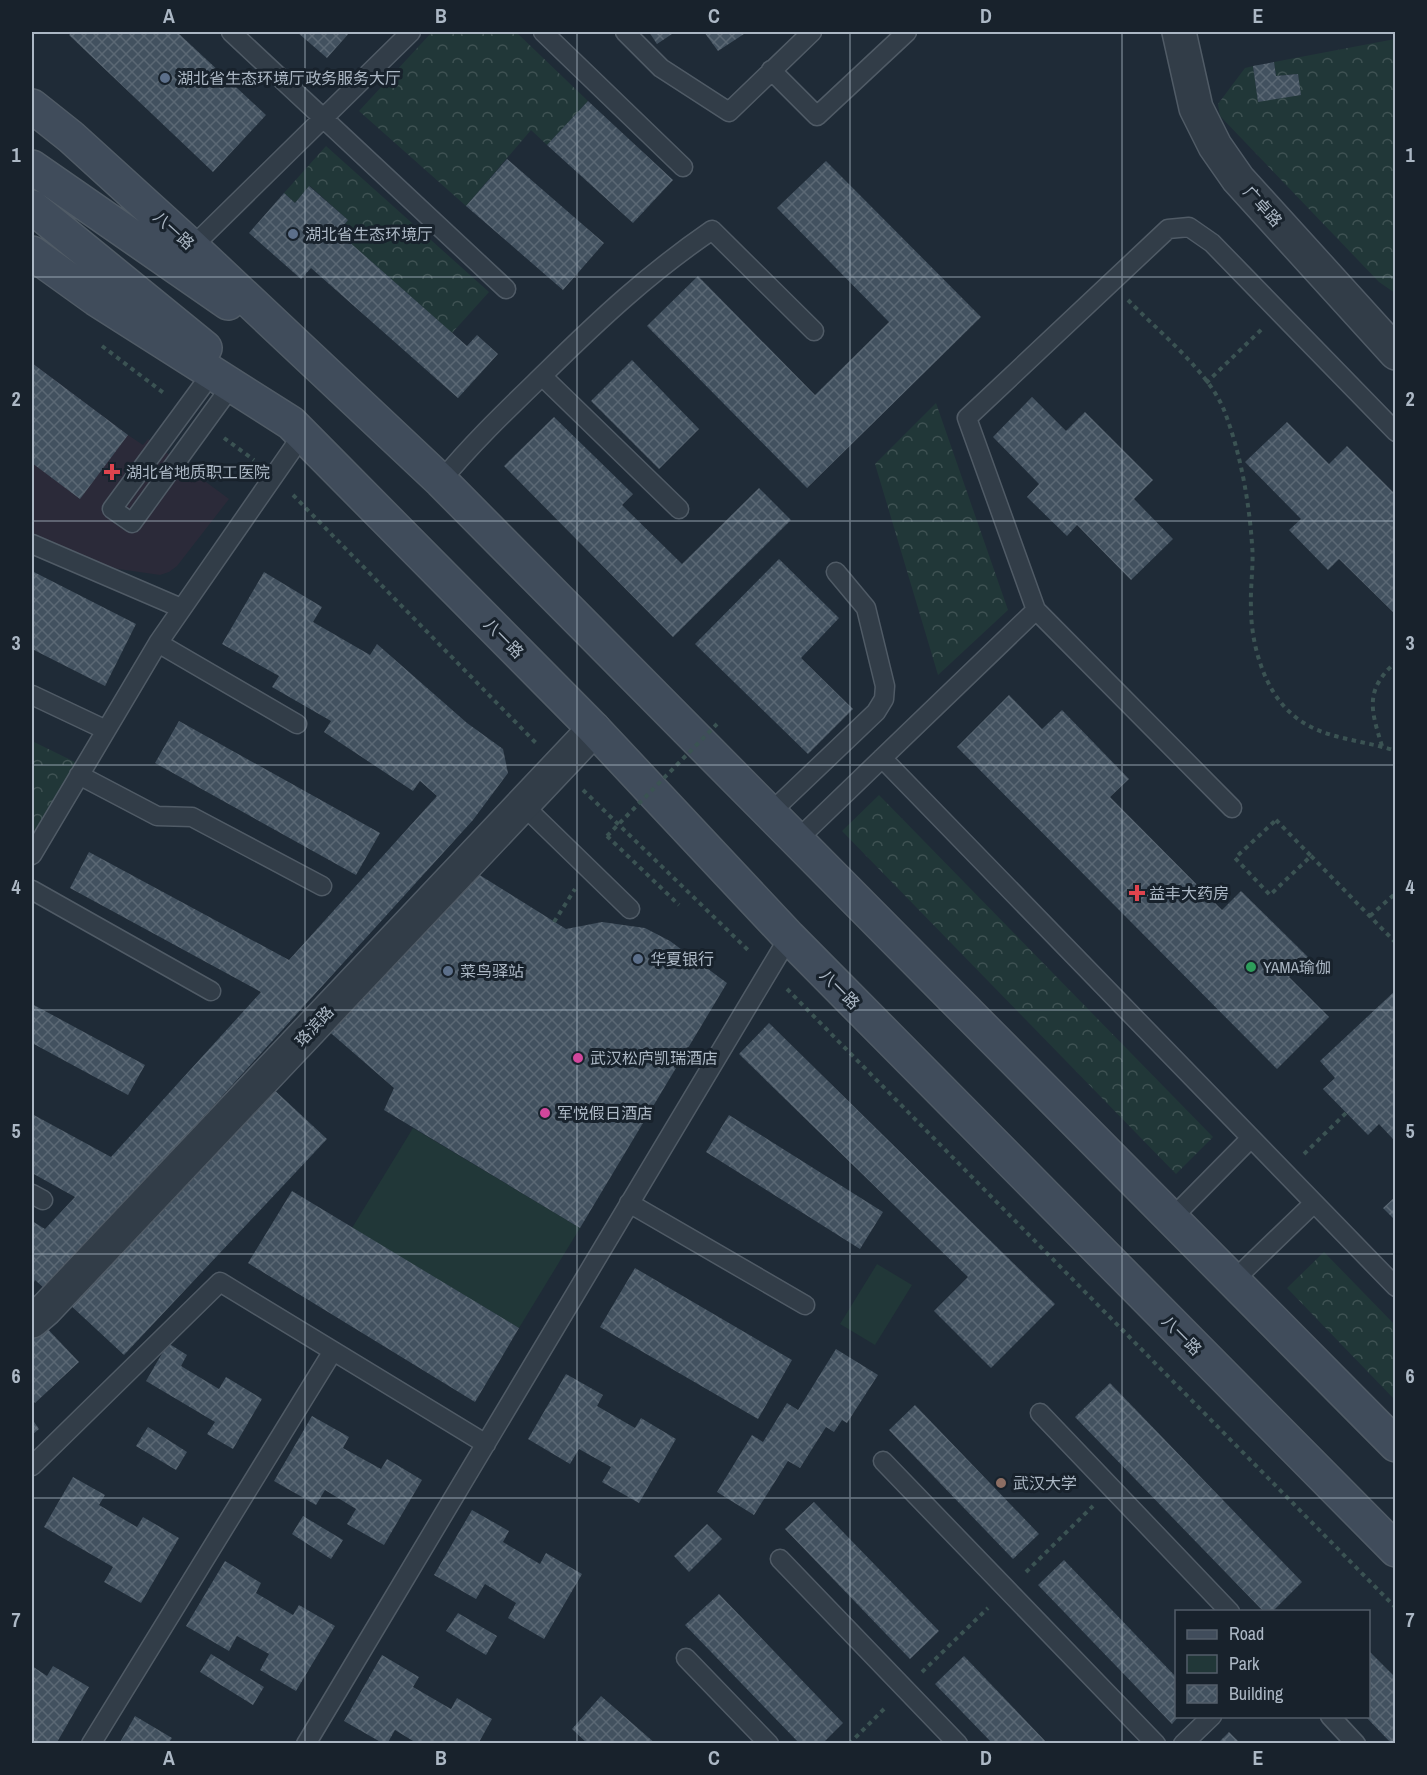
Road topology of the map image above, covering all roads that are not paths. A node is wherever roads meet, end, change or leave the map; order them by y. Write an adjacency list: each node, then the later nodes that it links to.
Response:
1 (231, 32): 10 (lane)
2 (411, 32): 10 (lane)
3 (543, 32): 12 (lane)
4 (625, 32): 8 (lane)
5 (812, 32): 8 (lane)
6 (907, 32): 8 (lane)
7 (1182, 32): 18 (street, 广卓路)
8 (771, 70)
9 (32, 106): 14 (main road, 八一路)
10 (323, 117): 14 (lane); 16 (lane)
11 (32, 167): 19 (main road, 八一路)
12 (683, 167)
13 (32, 207): 22 (main road, 八一路)
14 (192, 247): 19 (main road, 八一路)
15 (32, 253): 21 (main road, 八一路)
16 (506, 289)
17 (814, 331): 20 (lane)
18 (1395, 353)
19 (311, 360): 24 (main road, 八一路)
20 (542, 376): 24 (lane); 25 (lane)
21 (222, 379): 21 (lane); 22 (main road, 八一路)
22 (297, 428): 28 (lane); 33 (main road, 八一路)
23 (1395, 432): 29 (lane)
24 (441, 481): 39 (main road, 八一路)
25 (679, 509)
26 (32, 544): 28 (lane)
27 (836, 572): 39 (lane)
28 (181, 608): 30 (lane)
29 (1036, 610): 35 (lane); 38 (lane)
30 (158, 643): 32 (lane); 34 (lane)
31 (32, 695): 34 (lane)
32 (297, 724)
33 (594, 729): 37 (street, 珞滨路); 45 (main road, 八一路)
34 (106, 730): 36 (lane)
35 (882, 758): 40 (lane); 47 (lane)
36 (79, 775): 41 (lane); 42 (lane)
37 (523, 805): 44 (lane); 54 (street, 珞滨路)
38 (1232, 808)
39 (770, 813): 40 (main road, 八一路)
40 (797, 840): 50 (main road, 八一路)
41 (32, 855)
42 (322, 886)
43 (32, 890): 46 (lane)
44 (630, 909)
45 (789, 938): 48 (lane); 61 (main road, 八一路)
46 (211, 991)
47 (1251, 1138): 49 (lane); 50 (lane)
48 (628, 1203): 53 (lane); 57 (lane)
49 (1314, 1203): 51 (lane); 52 (lane)
50 (1171, 1219): 51 (main road, 八一路)
51 (1233, 1281): 58 (main road, 八一路)
52 (1395, 1287)
53 (805, 1305)
54 (32, 1320)
55 (333, 1351): 57 (lane); 60 (lane); 67 (lane)
56 (1040, 1413): 63 (lane)
57 (486, 1444): 68 (lane)
58 (1395, 1445)
59 (883, 1461): 71 (lane)
60 (32, 1466)
61 (1395, 1550)
62 (780, 1559): 70 (lane)
63 (1229, 1610)
64 (686, 1658): 69 (lane)
65 (1210, 1718): 72 (lane)
66 (1332, 1718): 73 (lane)
67 (91, 1743)
68 (306, 1743)
69 (769, 1743)
70 (958, 1743)
71 (1156, 1743)
72 (1183, 1743)
73 (1356, 1743)

